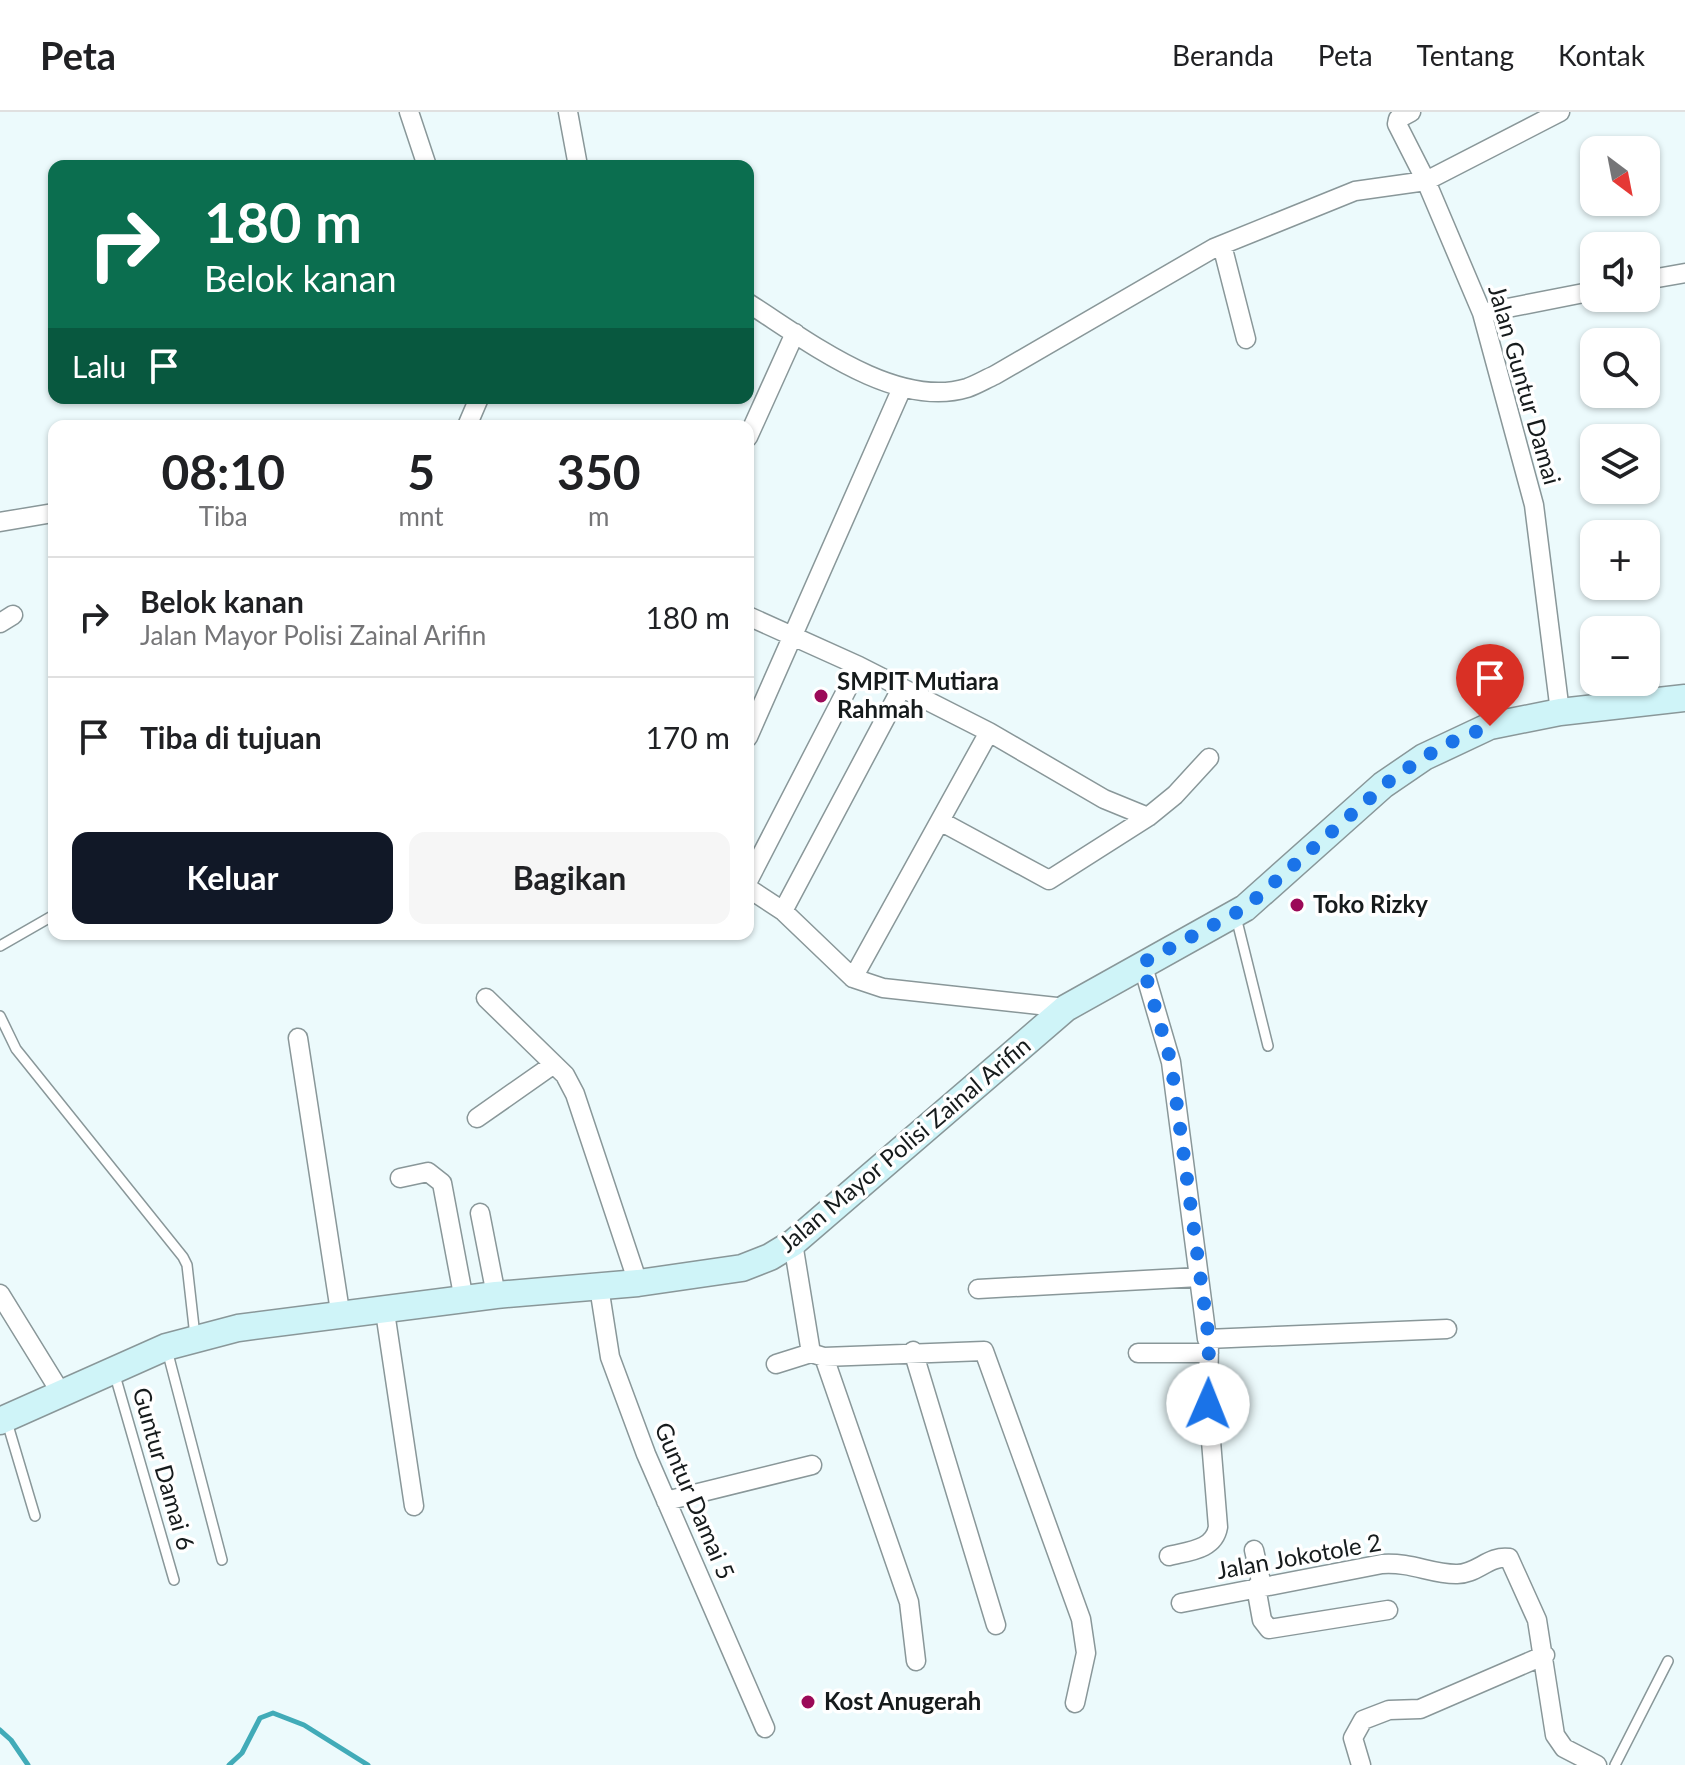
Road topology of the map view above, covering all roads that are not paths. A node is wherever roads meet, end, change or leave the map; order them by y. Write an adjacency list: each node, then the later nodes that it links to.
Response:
1 (409, 112): 5 (street)
2 (568, 112): 6 (street)
3 (1411, 112): 7 (street, Jalan Guntur Damai)
4 (1560, 112): 7 (street)
5 (425, 160)
6 (577, 160)
7 (1426, 181): 8 (street); 13 (street, Jalan Guntur Damai)
8 (1222, 245): 15 (street); 16 (street)
9 (1685, 273): 10 (street)
10 (1660, 277)
11 (1580, 294): 13 (street)
12 (754, 307): 14 (street)
13 (1482, 313): 25 (street, Jalan Guntur Damai)
14 (795, 333): 16 (street); 17 (street)
15 (1246, 339)
16 (902, 388): 21 (street)
17 (754, 424)
18 (48, 514): 19 (street)
19 (0, 522)
20 (754, 619): 21 (street)
21 (794, 636): 22 (street); 26 (street)
22 (859, 666): 23 (street); 31 (street)
23 (901, 689): 27 (street); 33 (street)
24 (1685, 698): 25 (main road, Jalan Mayor Polisi Zainal Arifin)
25 (1560, 712): 34 (main road, Jalan Mayor Polisi Zainal Arifin)
26 (754, 724)
27 (989, 732): 29 (street); 30 (street)
28 (1209, 758): 29 (street)
29 (1148, 817): 30 (street)
30 (940, 821): 38 (street)
31 (754, 869)
32 (754, 892): 33 (street)
33 (783, 911): 38 (street)
34 (1235, 913): 37 (main road, Jalan Mayor Polisi Zainal Arifin); 43 (lane)
35 (48, 918): 36 (lane)
36 (0, 946)
37 (1142, 963): 40 (main road, Jalan Mayor Polisi Zainal Arifin); 49 (street)
38 (853, 978): 40 (street)
39 (486, 998): 44 (street)
40 (1066, 1008): 48 (main road, Jalan Mayor Polisi Zainal Arifin)
41 (0, 1016): 59 (lane)
42 (298, 1038): 57 (street)
43 (1268, 1046)
44 (554, 1064): 45 (street); 50 (street)
45 (477, 1118)
46 (400, 1178): 55 (street)
47 (480, 1213): 54 (street)
48 (793, 1243): 50 (main road, Jalan Mayor Polisi Zainal Arifin); 64 (street)
49 (1199, 1277): 52 (street); 61 (street)
50 (638, 1283): 51 (main road, Jalan Mayor Polisi Zainal Arifin)
51 (599, 1287): 54 (main road, Jalan Mayor Polisi Zainal Arifin); 70 (street, Guntur Damai 5)
52 (978, 1289)
53 (0, 1294): 67 (street)
54 (496, 1295): 55 (main road, Jalan Mayor Polisi Zainal Arifin)
55 (464, 1300): 56 (main road, Jalan Mayor Polisi Zainal Arifin)
56 (385, 1312): 57 (main road, Jalan Mayor Polisi Zainal Arifin); 71 (street)
57 (341, 1318): 59 (main road, Jalan Mayor Polisi Zainal Arifin)
58 (1447, 1329): 61 (street)
59 (195, 1339): 60 (main road, Jalan Mayor Polisi Zainal Arifin)
60 (166, 1347): 66 (main road, Jalan Mayor Polisi Zainal Arifin); 75 (lane)
61 (1209, 1347): 63 (street); 74 (street)
62 (913, 1351): 64 (street); 80 (street); 84 (street)
63 (1138, 1353)
64 (818, 1355): 65 (street); 82 (street)
65 (776, 1364)
66 (113, 1368): 67 (main road, Jalan Mayor Polisi Zainal Arifin); 76 (lane, Guntur Damai 6)
67 (61, 1393): 68 (main road, Jalan Mayor Polisi Zainal Arifin)
68 (3, 1420): 72 (lane)
69 (812, 1465): 70 (street)
70 (666, 1501): 85 (street, Guntur Damai 5)
71 (414, 1506)
72 (35, 1516)
73 (1254, 1550): 77 (street)
74 (1169, 1556)
75 (222, 1560)
76 (174, 1580)
77 (1259, 1587): 78 (street, Jalan Jokotole 2); 79 (street); 81 (street, Jalan Jokotole 2)
78 (1181, 1603)
79 (1388, 1610)
80 (996, 1625)
81 (1545, 1655): 86 (street); 87 (street, Jalan Jokotole 2)
82 (916, 1661)
83 (1668, 1661): 88 (lane)
84 (1075, 1703)
85 (765, 1728)
86 (1361, 1765)
87 (1597, 1765)
88 (1615, 1765)

